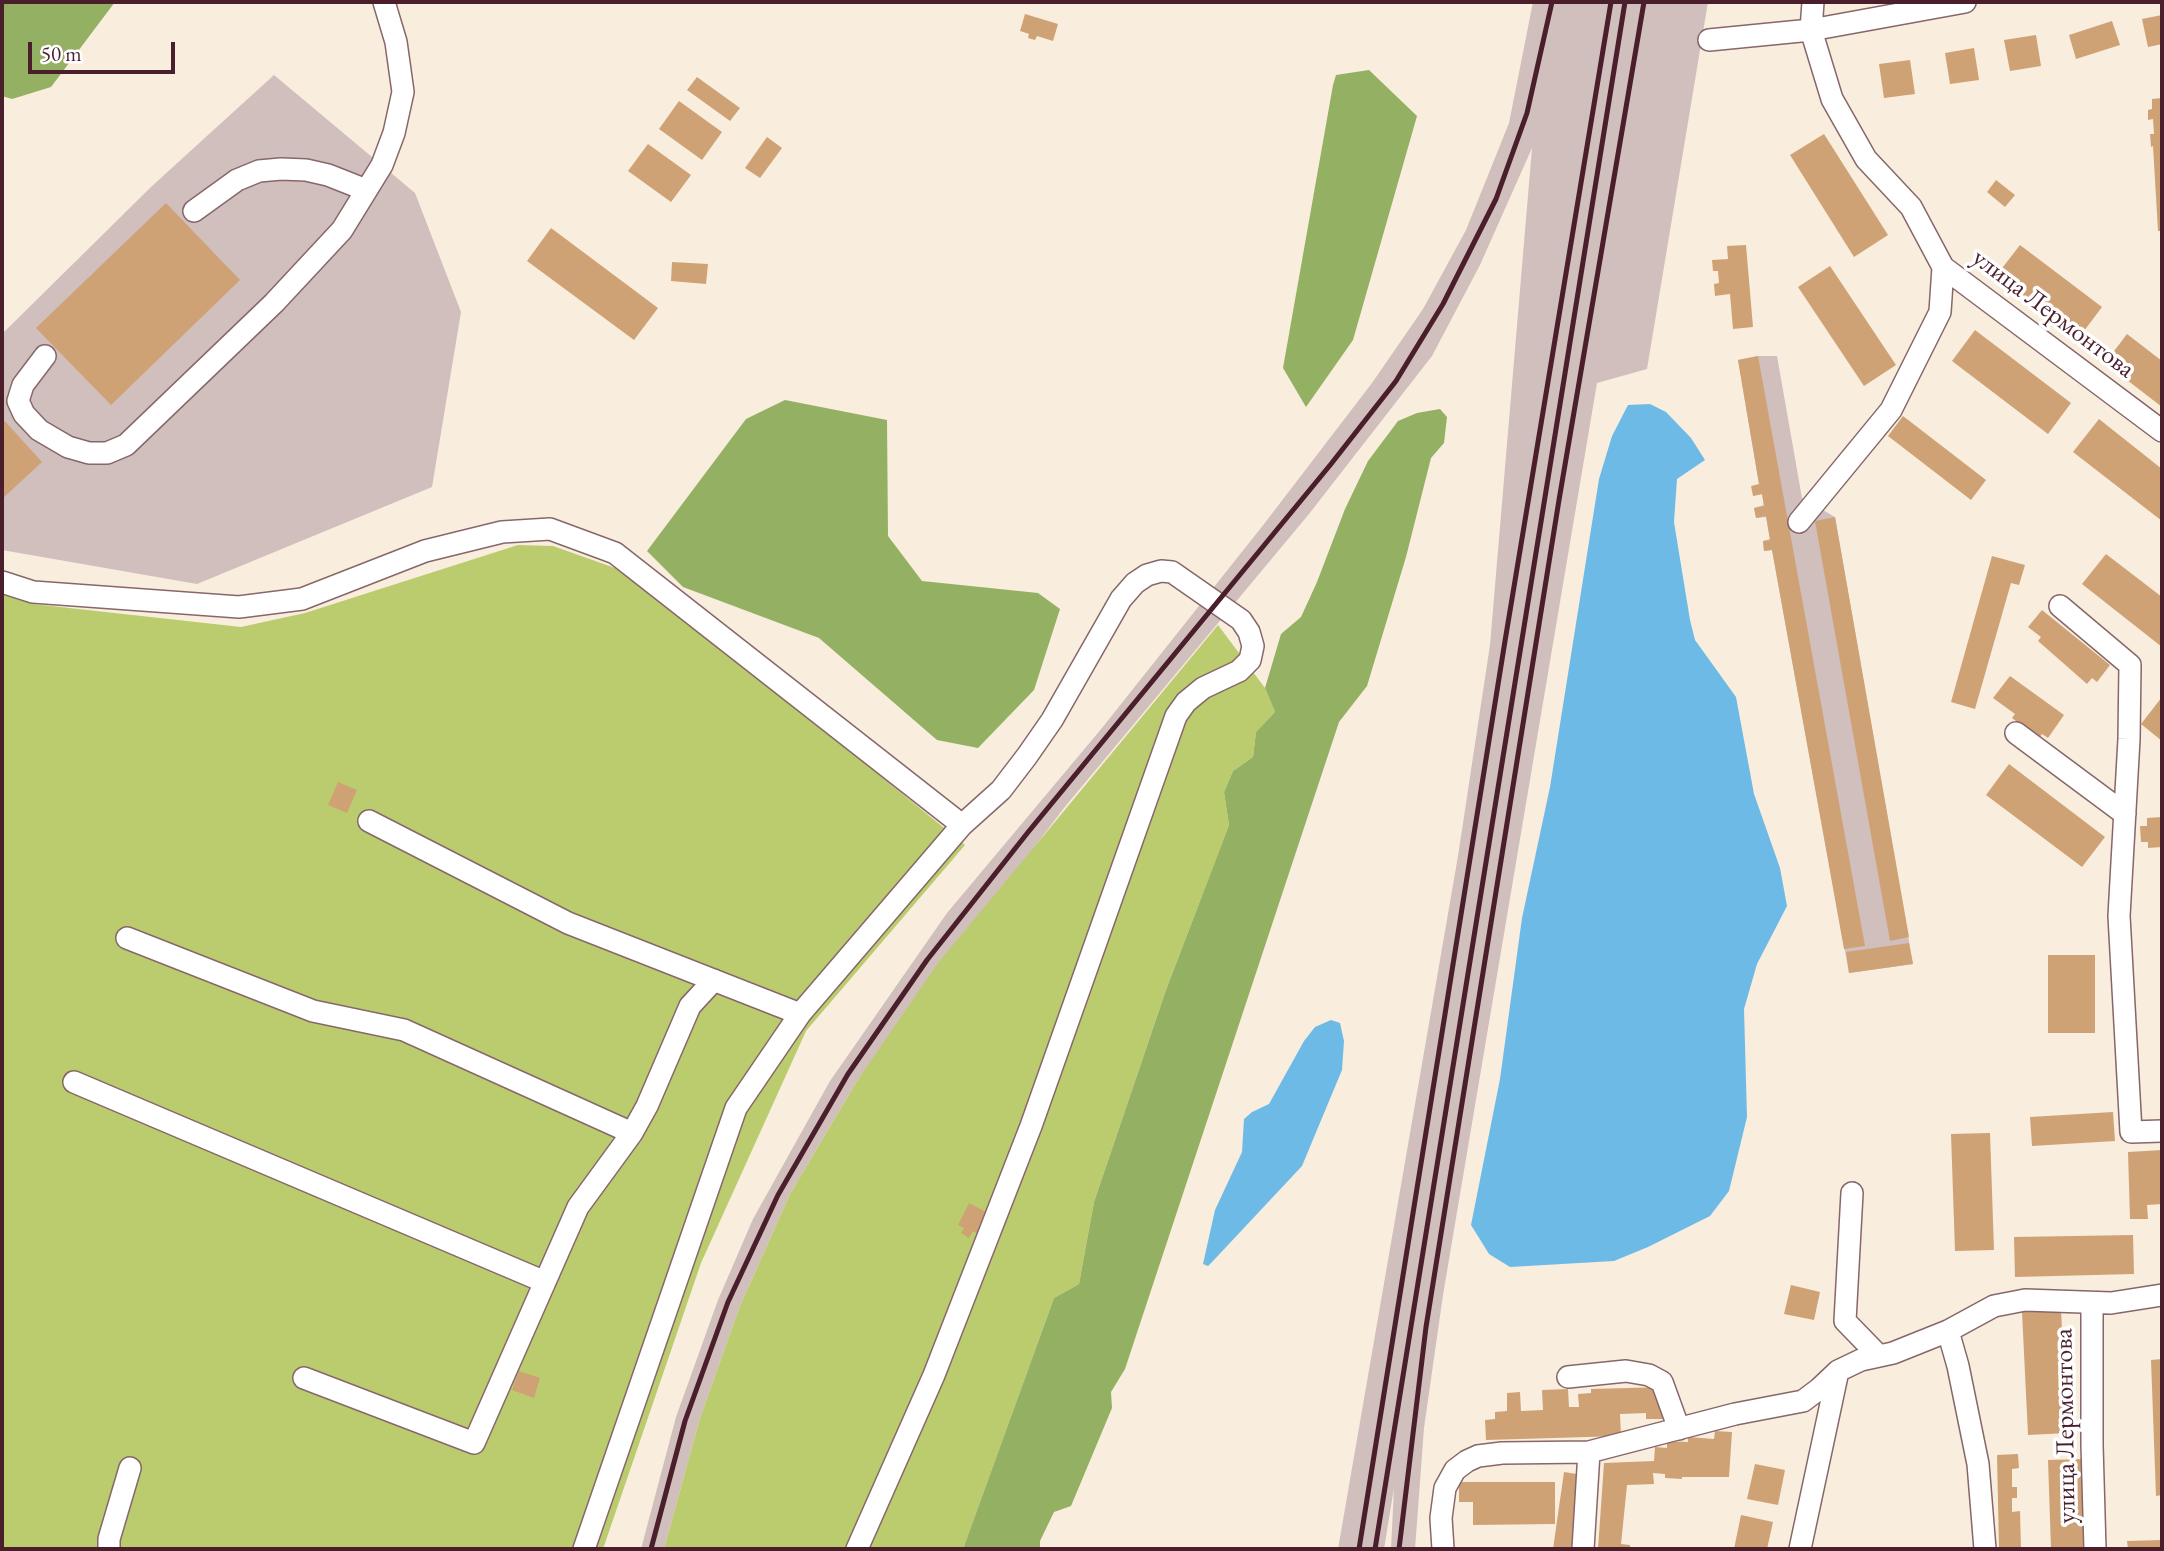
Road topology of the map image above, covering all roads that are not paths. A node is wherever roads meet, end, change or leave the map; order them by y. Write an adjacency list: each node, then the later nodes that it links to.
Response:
1 (384, 2): 7 (street)
2 (1813, 2): 5 (street)
3 (1965, 2): 4 (street)
4 (1880, 10): 5 (street)
5 (1811, 30): 6 (street); 9 (street)
6 (1709, 40)
7 (366, 190): 8 (street); 10 (street)
8 (194, 211)
9 (1944, 267): 11 (street, улица Лермонтова); 12 (street)
10 (44, 356)
11 (2162, 431)
12 (1799, 522)
13 (2, 582): 18 (street)
14 (2060, 606): 16 (street)
15 (2016, 733): 16 (street)
16 (2125, 814): 23 (street)
17 (369, 821): 20 (street)
18 (962, 825): 21 (street); 39 (street)
19 (127, 937): 24 (street)
20 (714, 980): 21 (street); 24 (street)
21 (800, 1014): 38 (street)
22 (74, 1082): 26 (street)
23 (2162, 1131)
24 (632, 1133): 26 (street)
25 (1852, 1193): 30 (street)
26 (545, 1282): 33 (street)
27 (2162, 1295): 28 (street)
28 (2092, 1303): 29 (street); 44 (street, улица Лермонтова)
29 (1948, 1331): 30 (street); 43 (street)
30 (1879, 1356): 31 (street)
31 (1838, 1371): 34 (street); 42 (street)
32 (1568, 1377): 34 (street)
33 (304, 1378)
34 (1679, 1429): 35 (street)
35 (1589, 1452): 40 (street); 41 (street)
36 (130, 1468): 37 (street)
37 (109, 1549)
38 (584, 1549)
39 (857, 1549)
40 (1443, 1549)
41 (1583, 1549)
42 (1800, 1549)
43 (1985, 1549)
44 (2095, 1549)

